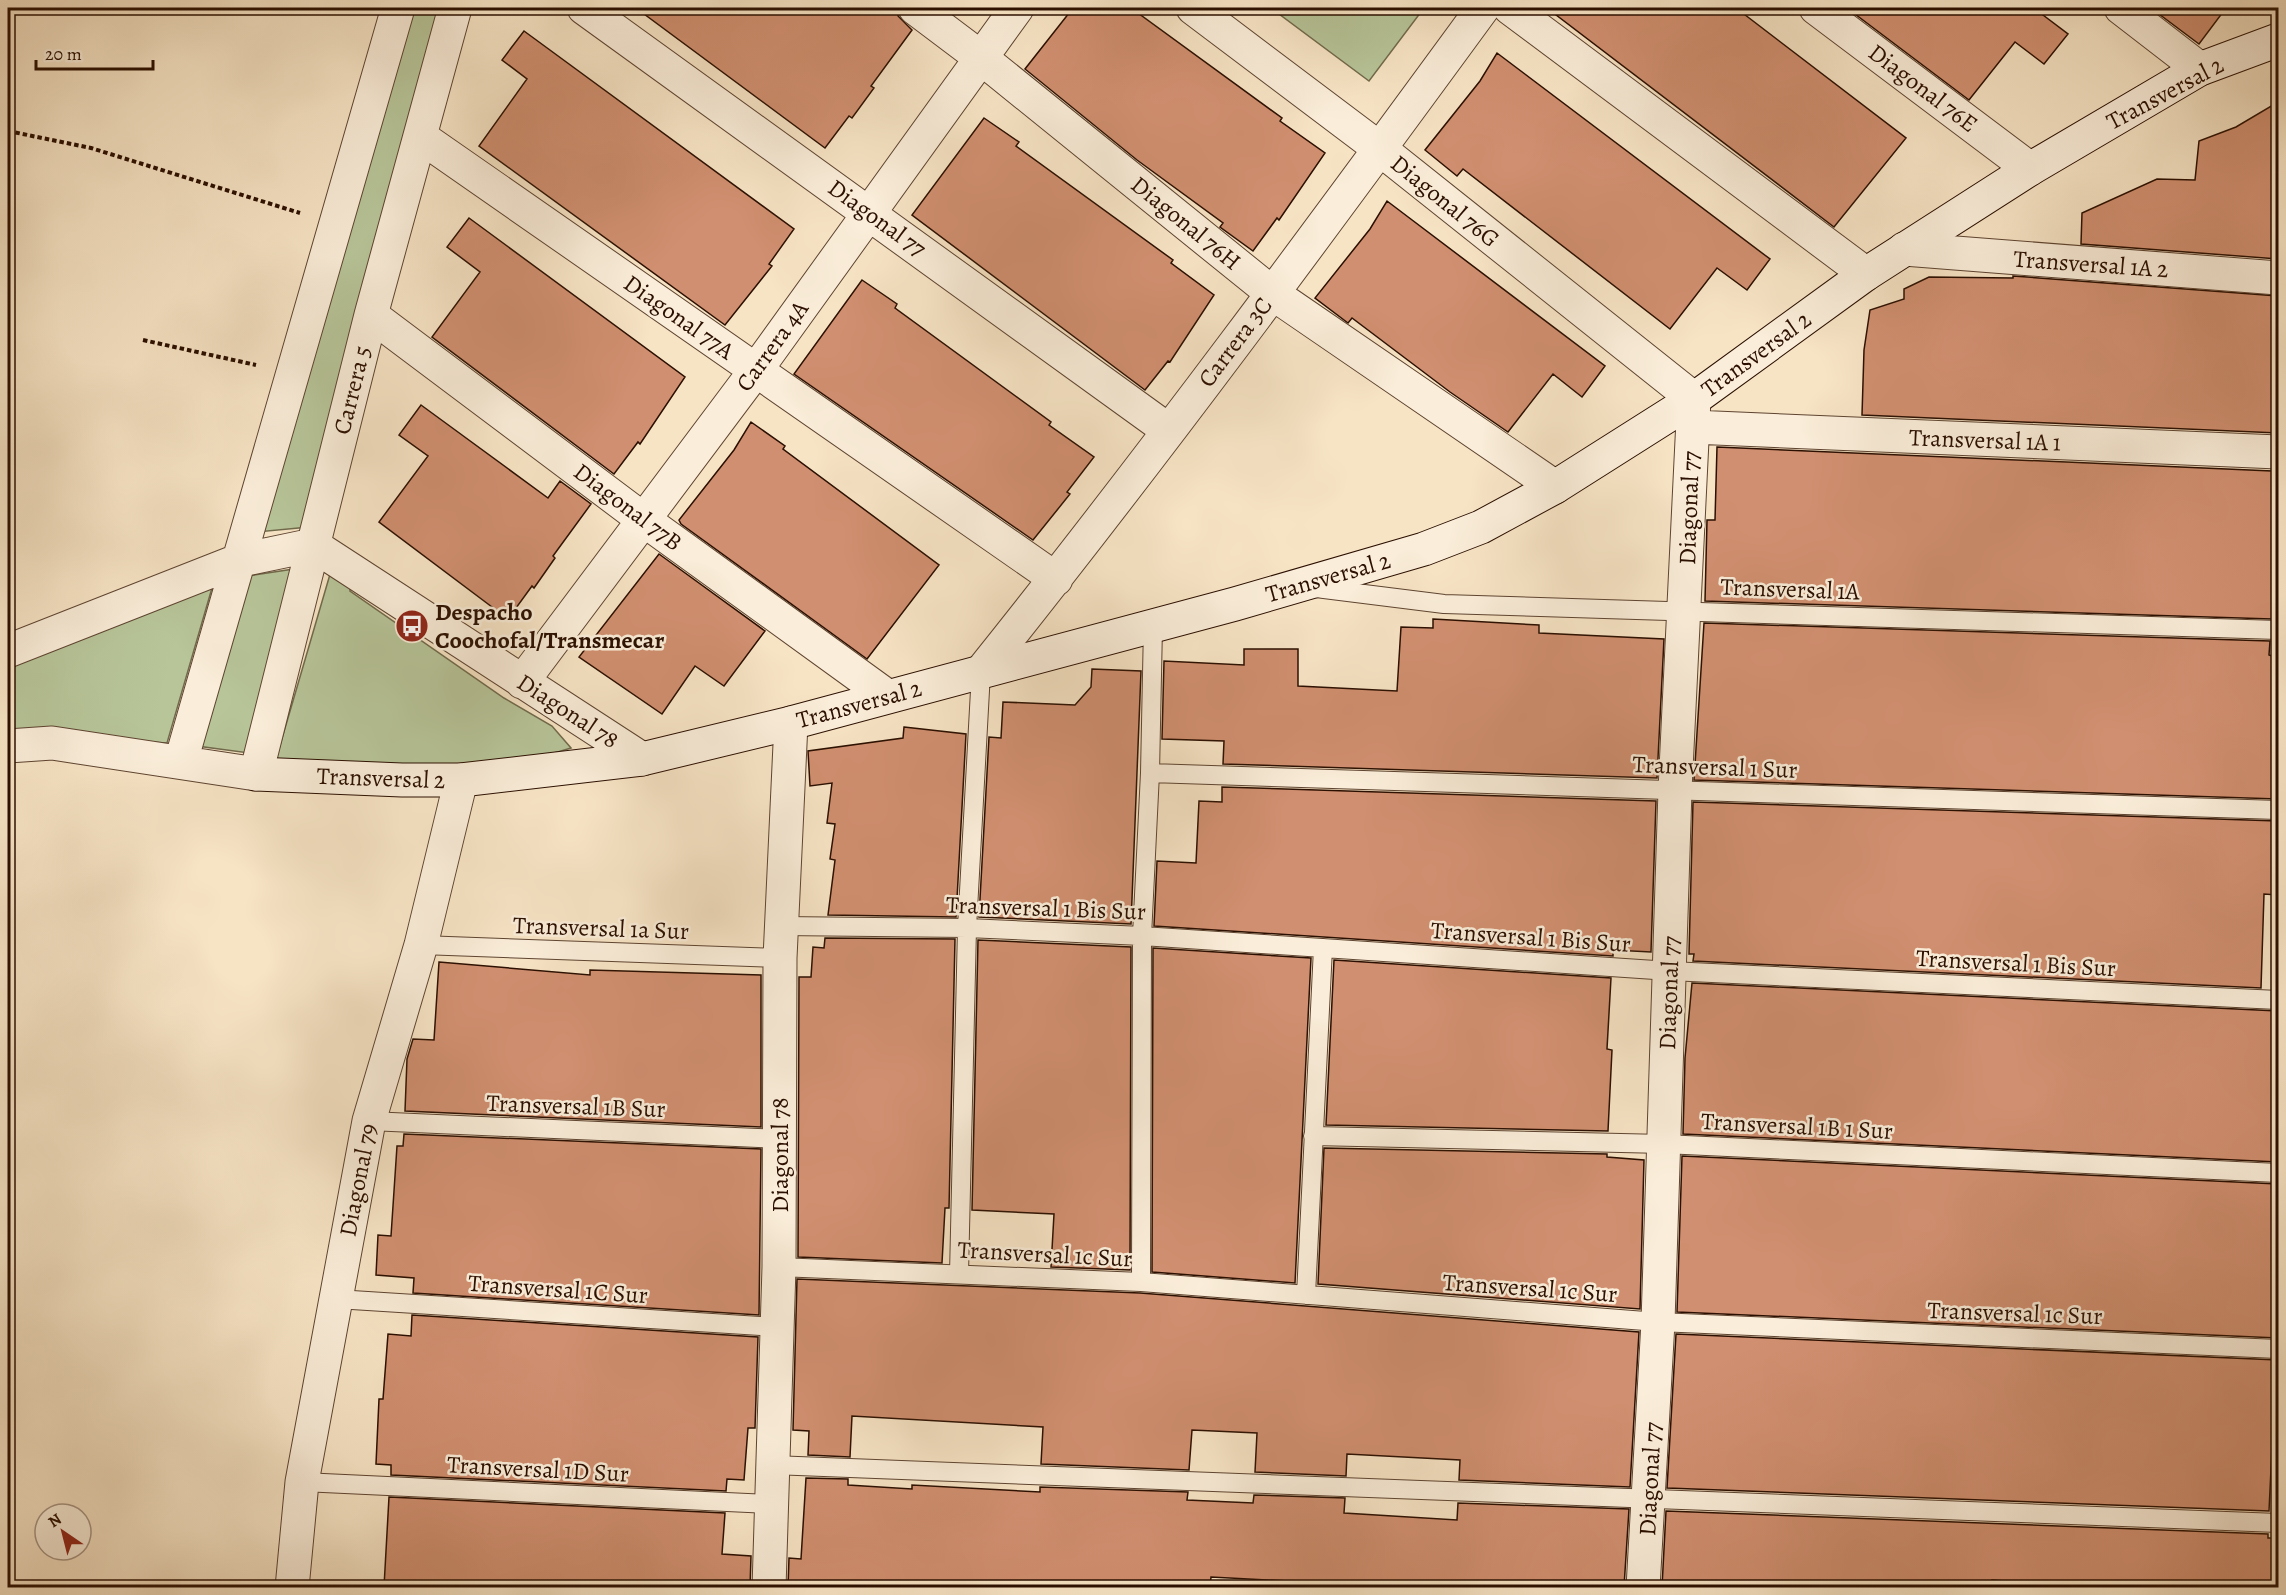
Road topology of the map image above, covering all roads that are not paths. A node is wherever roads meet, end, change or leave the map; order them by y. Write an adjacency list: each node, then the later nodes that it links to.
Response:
1 (398, 8): 30 (street)
2 (455, 8): 14 (street, Carrera 5)
3 (584, 8): 17 (street, Diagonal 77)
4 (915, 8): 12 (street, Diagonal 76H)
5 (1017, 8): 12 (street, Carrera 4A)
6 (1193, 8): 15 (street, Diagonal 76G)
7 (1483, 8): 15 (street, Carrera 3C)
8 (1510, 8): 19 (street)
9 (1816, 8): 16 (street, Diagonal 76E)
10 (2121, 8): 13 (street)
11 (2278, 40): 13 (street, Transversal 2)
12 (980, 57): 17 (street, Carrera 4A); 21 (street, Diagonal 76H)
13 (2200, 69): 16 (street, Transversal 2)
14 (421, 137): 22 (street, Carrera 5); 23 (street, Diagonal 77A)
15 (1380, 149): 21 (street, Carrera 3C); 24 (street, Diagonal 76G)
16 (2030, 169): 18 (street, Transversal 2)
17 (868, 212): 23 (street, Carrera 4A); 25 (street, Diagonal 77)
18 (1904, 249): 19 (street, Transversal 2); 20 (street, Transversal 1A 2)
19 (1866, 274): 24 (street, Transversal 2)
20 (2278, 278)
21 (1272, 293): 25 (street, Carrera 3C); 27 (street, Diagonal 76H)
22 (371, 315): 28 (street, Diagonal 77B); 29 (street, Carrera 5)
23 (756, 370): 28 (street, Carrera 4A); 31 (street, Diagonal 77A)
24 (1693, 413): 26 (street, Transversal 1A 1); 27 (street, Transversal 2); 33 (street, Diagonal 77)
25 (1168, 430): 31 (street, Carrera 3C)
26 (2278, 452)
27 (1555, 487): 32 (street, Transversal 2)
28 (644, 520): 38 (street, Carrera 4A); 39 (street, Diagonal 77B)
29 (313, 545): 30 (street); 38 (street, Diagonal 78); 45 (street, Carrera 5)
30 (237, 561): 36 (street); 43 (street)
31 (1056, 579): 37 (street, Carrera 3C)
32 (1301, 586): 33 (lane, Transversal 1A); 34 (street, Transversal 2)
33 (1685, 610): 35 (lane, Transversal 1A); 47 (street, Diagonal 77)
34 (1153, 626): 37 (street, Transversal 2); 44 (lane)
35 (2278, 630)
36 (8, 651)
37 (981, 672): 39 (street, Transversal 2); 50 (lane)
38 (522, 682): 42 (street, Diagonal 78)
39 (887, 696): 40 (street, Transversal 2)
40 (791, 723): 42 (street, Transversal 2); 49 (street, Diagonal 78)
41 (8, 746): 43 (street, Transversal 2)
42 (642, 759): 46 (street, Transversal 2)
43 (181, 760): 45 (street, Transversal 2)
44 (1150, 773): 47 (lane, Transversal 1 Sur); 51 (lane)
45 (256, 774): 46 (street, Transversal 2)
46 (461, 780): 52 (street, Diagonal 79)
47 (1675, 790): 48 (lane, Transversal 1 Sur); 55 (street, Diagonal 77)
48 (2278, 810)
49 (781, 926): 50 (lane, Transversal 1 Bis Sur); 54 (street, Diagonal 78)
50 (967, 928): 51 (lane, Transversal 1 Bis Sur); 63 (lane)
51 (1142, 936): 53 (lane, Transversal 1 Bis Sur); 64 (lane)
52 (422, 945): 54 (lane, Transversal 1a Sur); 57 (street, Diagonal 79)
53 (1323, 948): 55 (lane, Transversal 1 Bis Sur); 58 (lane)
54 (780, 958): 59 (street, Diagonal 78)
55 (1670, 970): 56 (lane, Transversal 1 Bis Sur); 60 (street, Diagonal 77)
56 (2278, 1000)
57 (369, 1121): 59 (lane, Transversal 1B Sur); 66 (street, Diagonal 79)
58 (1314, 1136): 60 (lane, Transversal 1B 1 Sur); 65 (lane)
59 (781, 1139): 62 (street, Diagonal 78)
60 (1664, 1144): 61 (lane, Transversal 1B 1 Sur); 67 (street, Diagonal 77)
61 (2278, 1173)
62 (779, 1267): 63 (lane, Transversal 1c Sur); 68 (street, Diagonal 78)
63 (959, 1274): 64 (lane, Transversal 1c Sur)
64 (1141, 1282): 65 (lane, Transversal 1c Sur)
65 (1306, 1296): 67 (lane, Transversal 1c Sur)
66 (336, 1299): 68 (lane, Transversal 1C Sur); 71 (street, Diagonal 79)
67 (1658, 1322): 69 (lane, Transversal 1c Sur); 72 (street, Diagonal 77)
68 (776, 1328): 70 (street, Diagonal 78)
69 (2278, 1349)
70 (772, 1466): 72 (lane); 73 (street, Diagonal 78)
71 (302, 1482): 73 (lane, Transversal 1D Sur); 75 (street, Diagonal 79)
72 (1649, 1500): 74 (lane); 77 (street, Diagonal 77)
73 (770, 1504): 76 (street, Diagonal 78)
74 (2278, 1523)
75 (292, 1587)
76 (769, 1587)
77 (1644, 1587)

